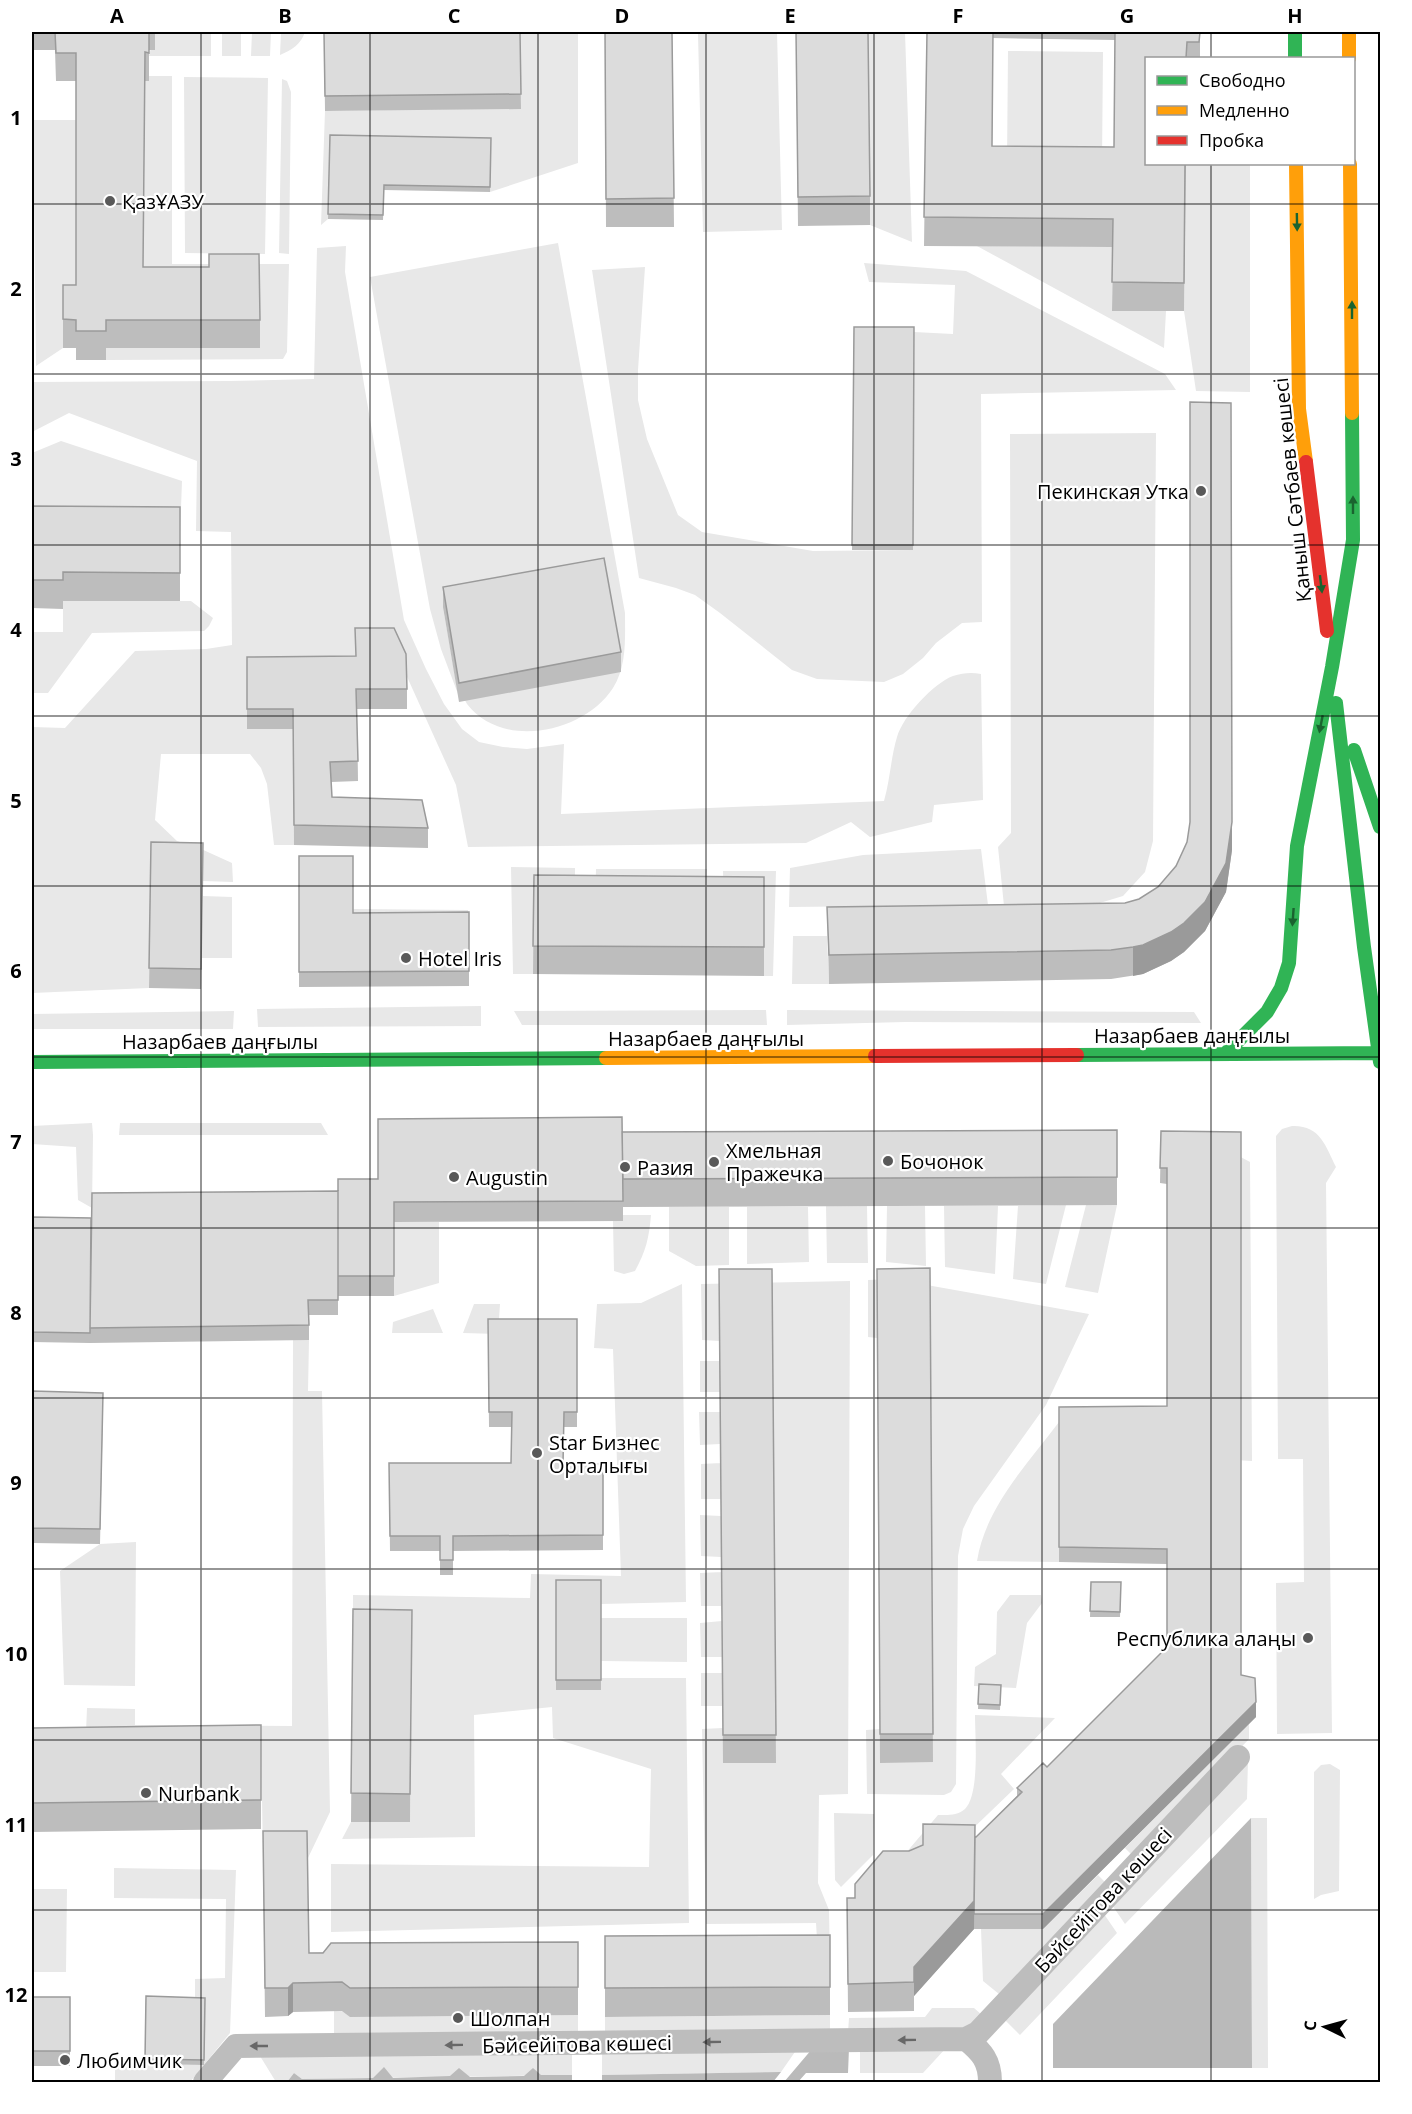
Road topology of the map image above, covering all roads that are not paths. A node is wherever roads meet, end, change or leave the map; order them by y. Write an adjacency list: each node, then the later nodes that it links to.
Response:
1 (1295, 32): 3 (main road)
2 (1349, 32): 4 (main road)
3 (1295, 57)
4 (1349, 57)
5 (1296, 165): 7 (main road, Қаныш Сәтбаев көшесі, one-way to 7)
6 (1350, 165): 7 (main road, Қаныш Сәтбаев көшесі, one-way to 6)
7 (1332, 667): 8 (main road, Қаныш Сәтбаев көшесі); 9 (main road, one-way to 9); 10 (main road, Қаныш Сәтбаев көшесі)
8 (1380, 827)
9 (1225, 1054): 10 (main road, Назарбаев даңғылы); 11 (main road, Назарбаев даңғылы)
10 (1380, 1056)
11 (32, 1062)
12 (1238, 1757): 13 (street, Бәйсейітова көшесі)
13 (966, 2039): 14 (street, Бәйсейітова көшесі, one-way to 14); 15 (street)
14 (205, 2082)
15 (990, 2082)

